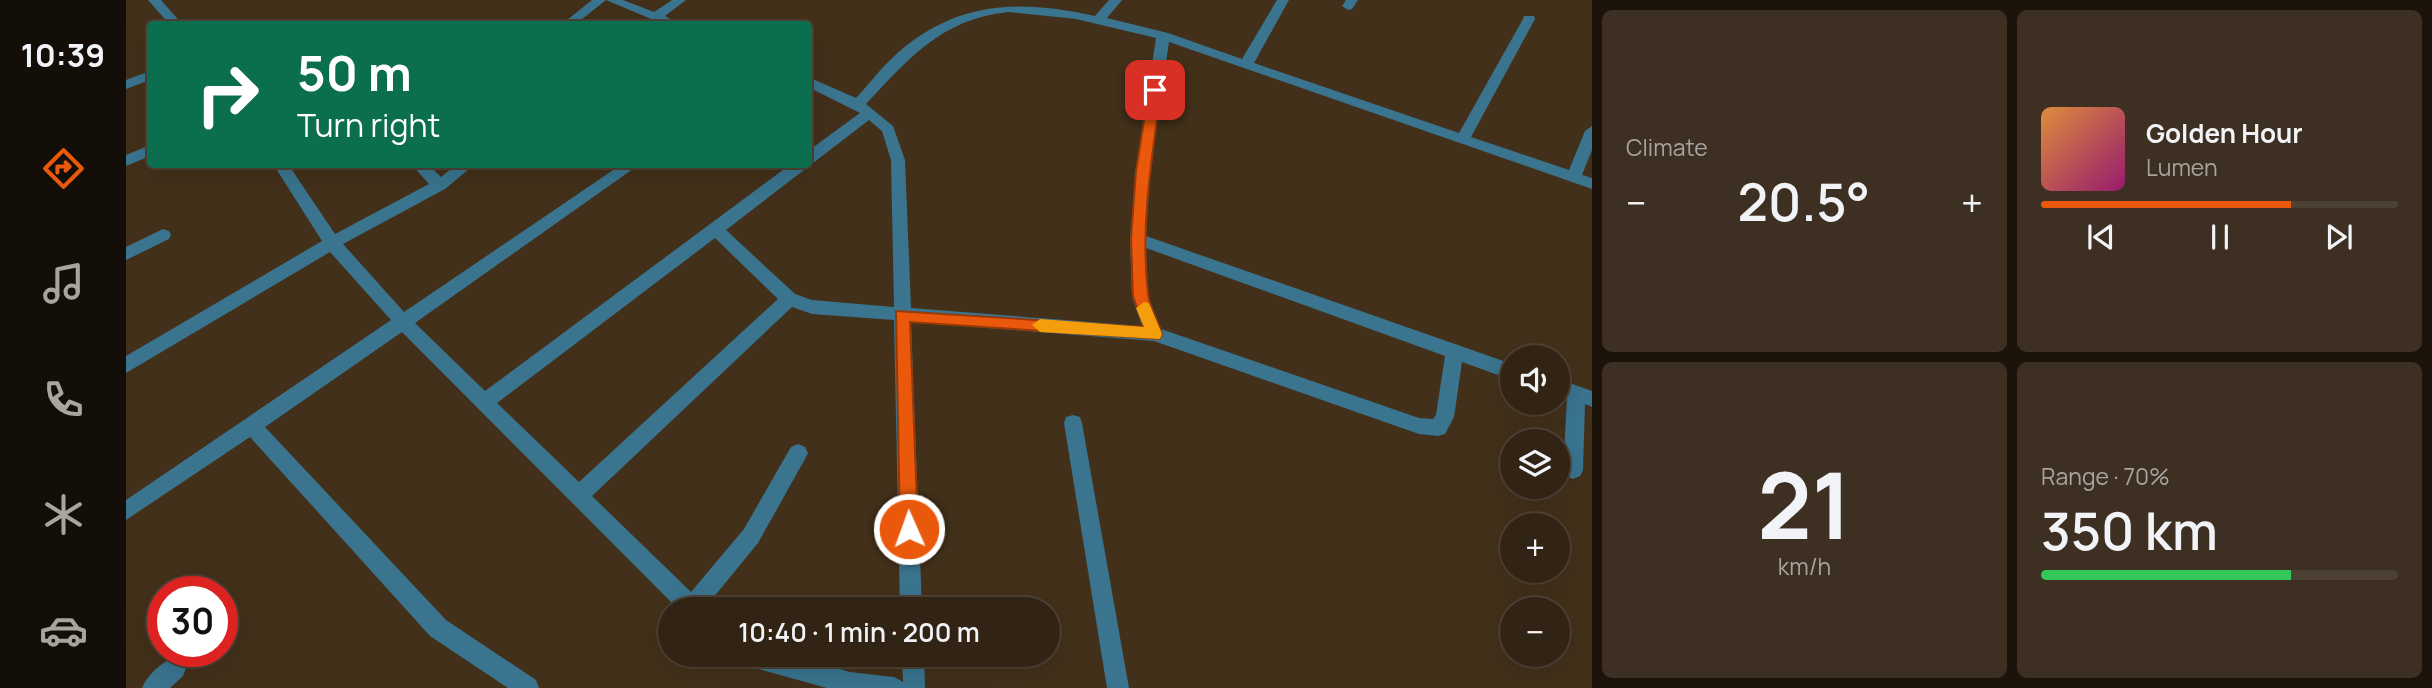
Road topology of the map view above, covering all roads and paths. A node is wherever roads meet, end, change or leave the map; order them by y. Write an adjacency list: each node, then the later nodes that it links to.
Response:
1 (154, 0): 10 (street)
2 (600, 0): 11 (street)
3 (612, 0): 7 (street)
4 (680, 0): 7 (street)
5 (1116, 0): 8 (street)
6 (1278, 1): 14 (street)
7 (656, 18): 12 (street)
8 (1099, 19): 13 (street); 18 (street)
9 (1529, 19): 20 (street)
10 (173, 21)
11 (572, 21)
12 (664, 21)
13 (1163, 36): 14 (street); 34 (street)
14 (1246, 64): 20 (street)
15 (147, 76): 17 (street)
16 (812, 83): 18 (street)
17 (126, 85)
18 (863, 109): 22 (street); 38 (street)
19 (1592, 131): 29 (street)
20 (1463, 139): 29 (street)
21 (147, 151): 23 (street)
22 (812, 155)
23 (126, 161)
24 (283, 168): 35 (street)
25 (422, 168): 31 (street)
26 (463, 168): 31 (street)
27 (627, 168): 39 (street)
28 (797, 168): 32 (street)
29 (1574, 177): 30 (street)
30 (1592, 184)
31 (440, 185): 35 (street)
32 (716, 230): 37 (street); 45 (street)
33 (163, 235): 36 (street)
34 (1139, 239): 40 (street); 41 (street)
35 (332, 243): 39 (street); 42 (street)
36 (126, 254)
37 (789, 299): 38 (street); 50 (street)
38 (902, 315): 40 (street); 54 (street)
39 (404, 323): 45 (street); 47 (street)
40 (1154, 334): 41 (street)
41 (1454, 353): 43 (street)
42 (126, 365)
43 (1500, 368)
44 (1575, 393): 49 (street)
45 (485, 402): 50 (street)
46 (1073, 423): 63 (street)
47 (253, 426): 51 (street); 58 (street)
48 (798, 453): 53 (street)
49 (1573, 470)
50 (579, 495): 52 (street)
51 (126, 511)
52 (683, 597)
53 (701, 597)
54 (911, 597)
55 (792, 667): 61 (street)
56 (913, 667): 62 (street)
57 (175, 668): 59 (street)
58 (501, 681): 60 (street)
59 (153, 688)
60 (528, 688)
61 (894, 688)
62 (914, 688)
63 (1118, 688)

